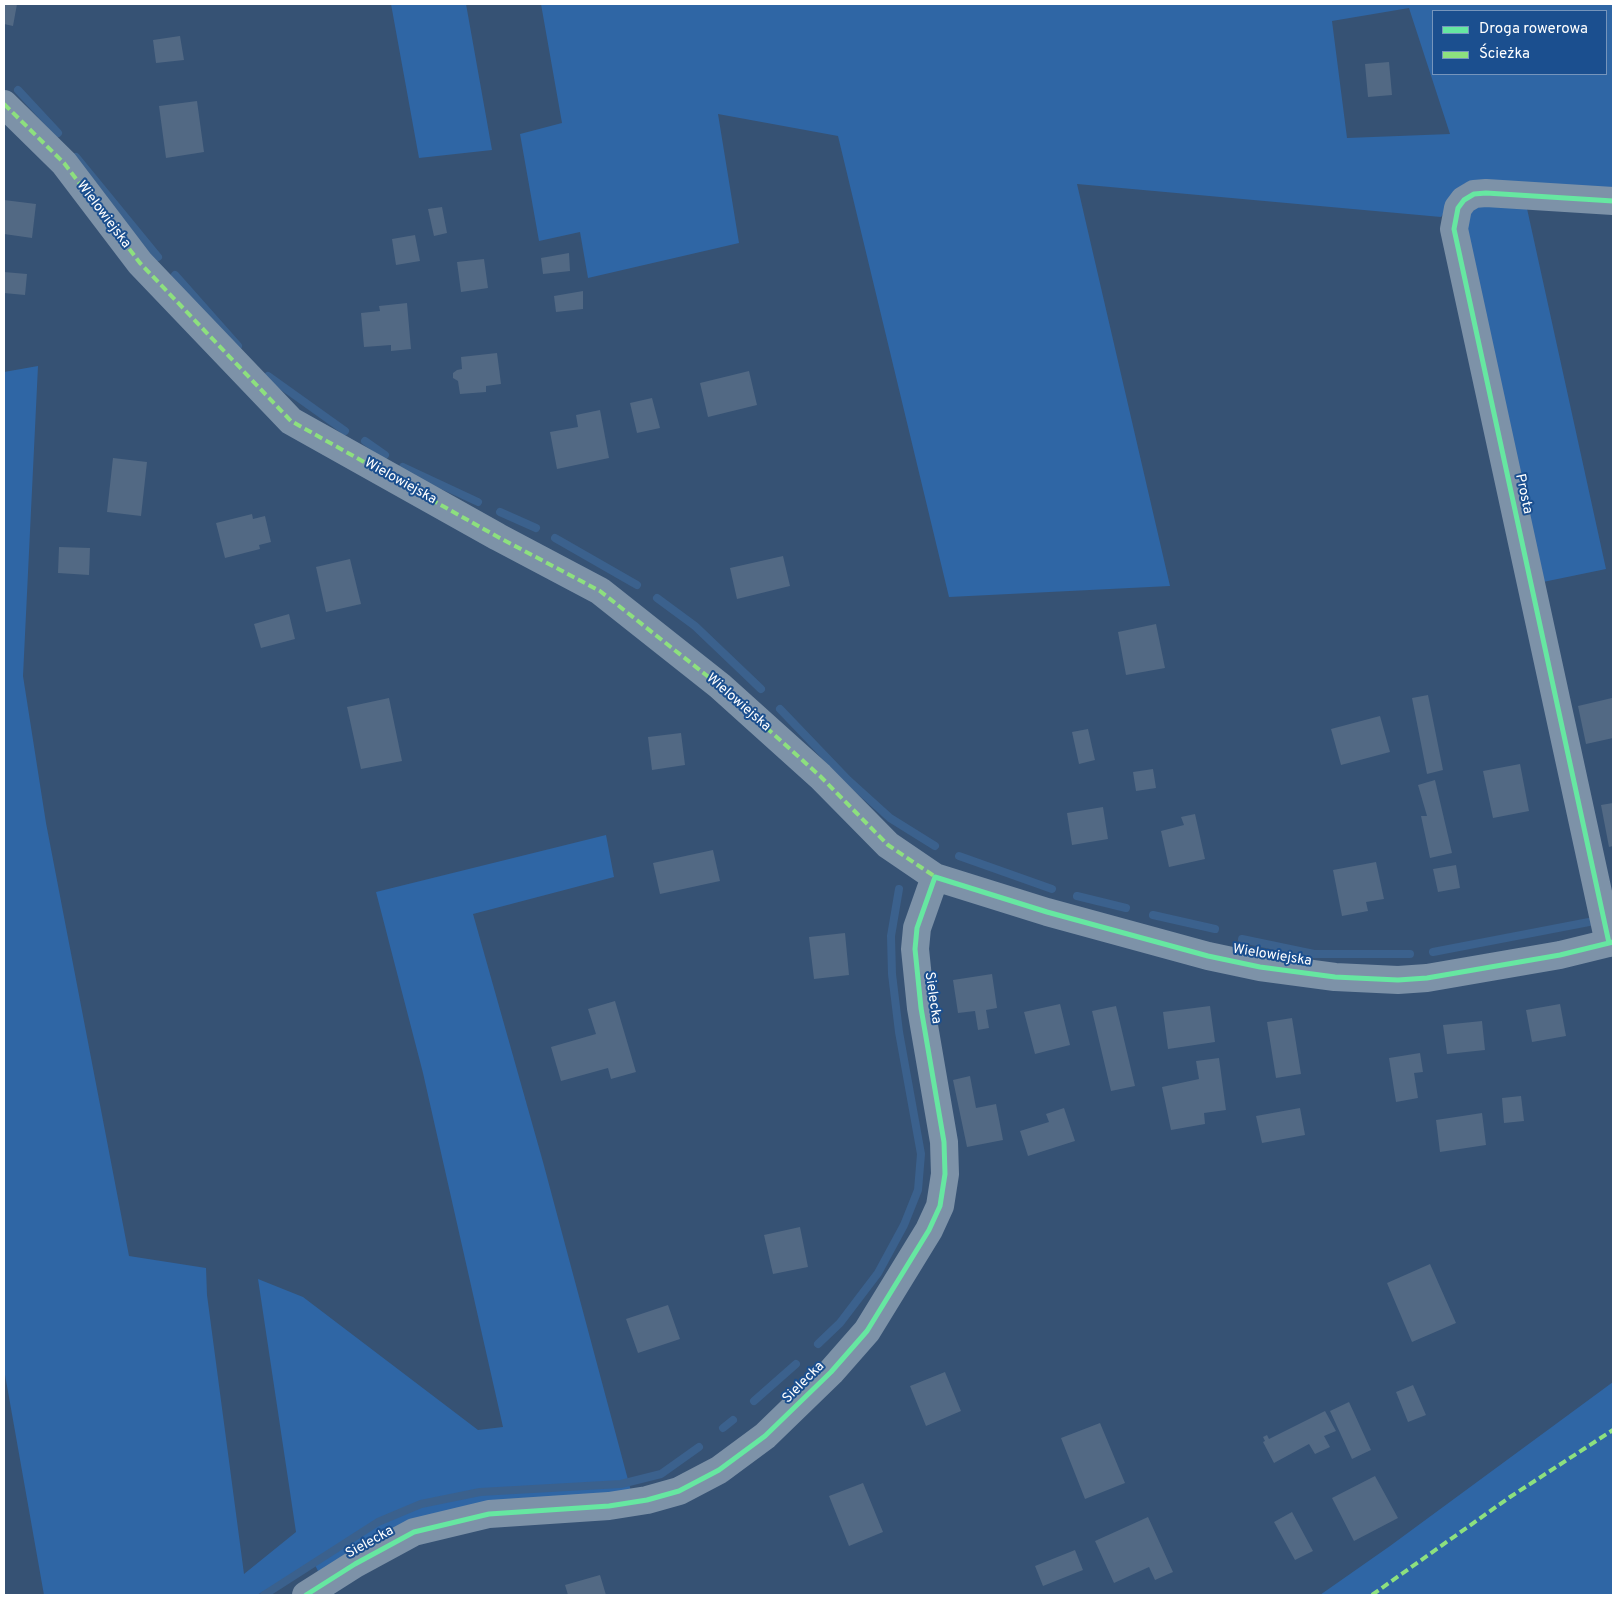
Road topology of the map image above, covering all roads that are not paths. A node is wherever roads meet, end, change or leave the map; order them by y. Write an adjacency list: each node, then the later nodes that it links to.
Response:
1 (4, 104): 3 (street, Wielowiejska)
2 (1613, 201): 4 (street, Prosta)
3 (935, 877): 4 (street, Wielowiejska); 5 (street, Sielecka)
4 (1611, 943)
5 (306, 1595)

